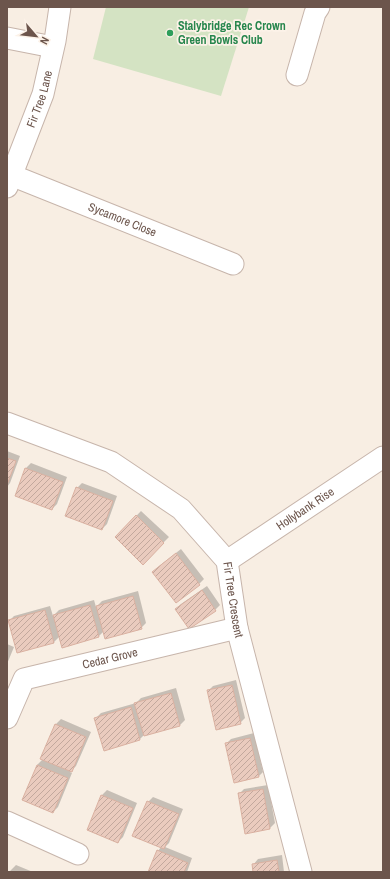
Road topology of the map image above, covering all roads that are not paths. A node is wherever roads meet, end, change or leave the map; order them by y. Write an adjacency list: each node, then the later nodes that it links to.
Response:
1 (60, 7): 4 (street, Fir Tree Lane)
2 (319, 7): 5 (street)
3 (7, 38): 4 (street)
4 (53, 47): 6 (street, Fir Tree Lane)
5 (296, 74)
6 (9, 181): 7 (street, Sycamore Close)
7 (233, 264)
8 (7, 423): 10 (street, Fir Tree Crescent)
9 (383, 457): 10 (street, Hollybank Rise)
10 (227, 561): 11 (street, Fir Tree Crescent)
11 (237, 628): 12 (street, Cedar Grove); 15 (street, Fir Tree Crescent)
12 (7, 718)
13 (7, 822): 14 (street)
14 (78, 854)
15 (301, 872)

